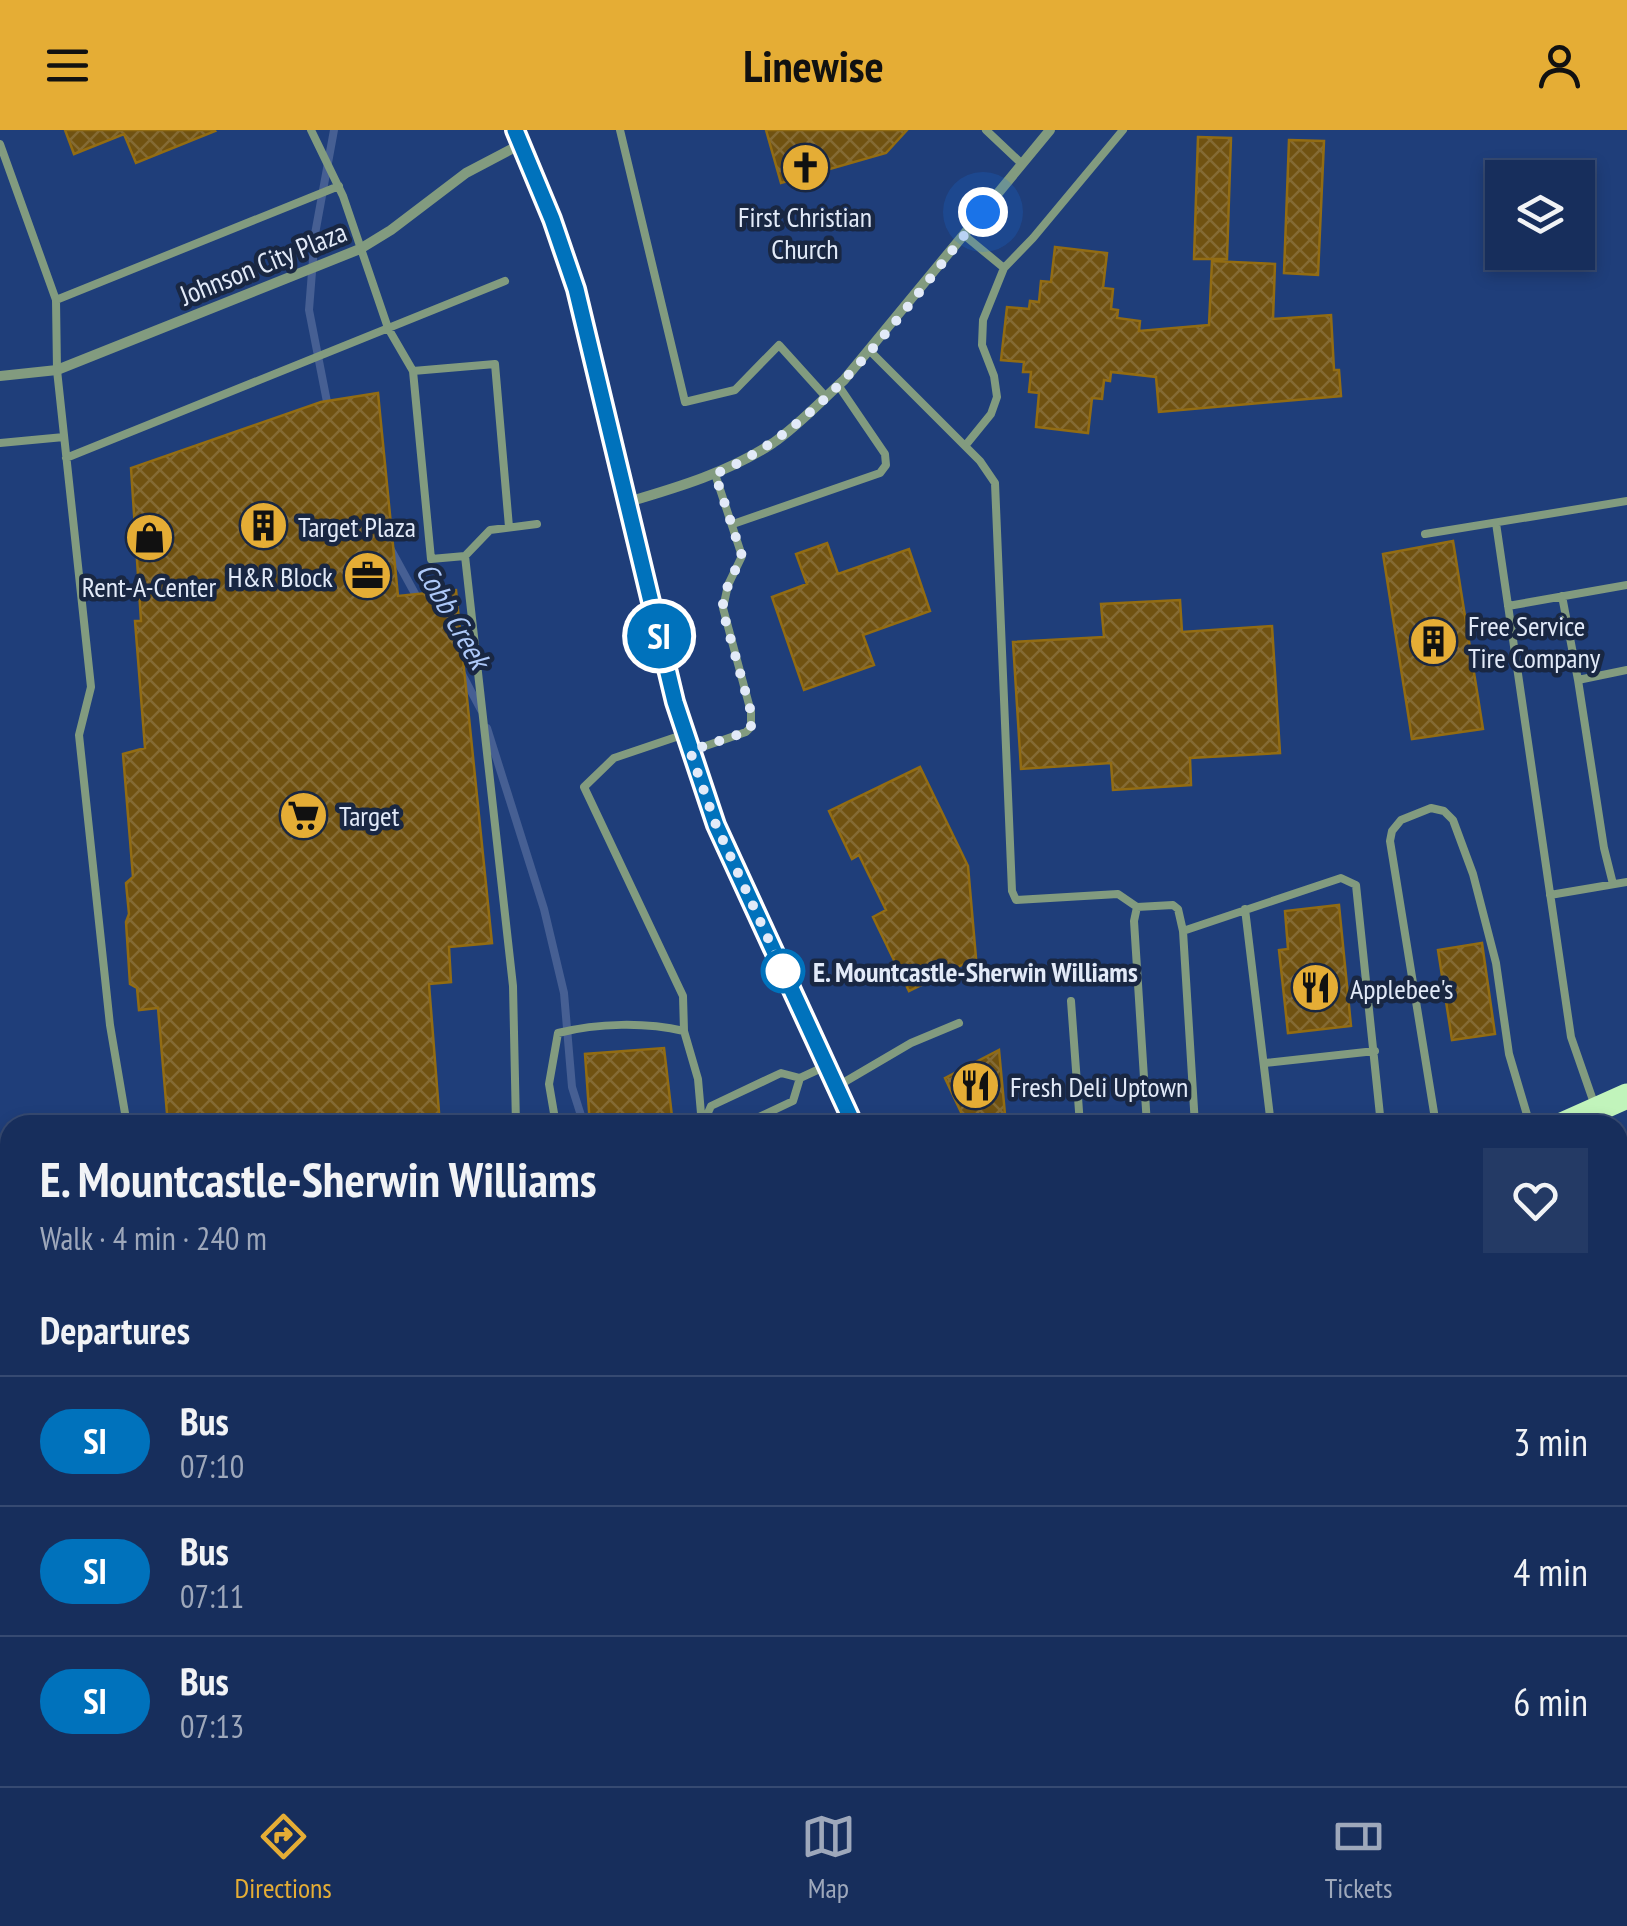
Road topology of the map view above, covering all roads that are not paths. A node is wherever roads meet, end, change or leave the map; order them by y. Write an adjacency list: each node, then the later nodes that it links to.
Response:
1 (312, 130): 9 (lane)
2 (620, 130): 21 (lane)
3 (986, 130): 8 (lane)
4 (1050, 130): 8 (street)
5 (1123, 130): 12 (lane)
6 (518, 137): 11 (street, Johnson City Plaza); 28 (street)
7 (0, 144): 14 (lane)
8 (1022, 164): 10 (street)
9 (338, 186): 11 (lane); 14 (lane)
10 (964, 235): 12 (lane); 16 (street)
11 (360, 249): 15 (lane); 17 (street, Johnson City Plaza)
12 (1004, 268): 24 (lane)
13 (505, 281): 15 (lane)
14 (56, 300): 17 (lane)
15 (388, 328): 18 (lane); 25 (lane)
16 (869, 350): 20 (street); 24 (lane)
17 (57, 370): 19 (street, Johnson City Plaza); 22 (lane)
18 (413, 371): 32 (lane); 34 (lane)
19 (0, 376)
20 (838, 386): 21 (street); 31 (lane)
21 (826, 398): 26 (street)
22 (64, 437): 23 (lane); 25 (lane)
23 (0, 443)
24 (965, 446): 44 (lane)
25 (66, 458): 57 (lane)
26 (715, 474): 28 (street); 31 (lane)
27 (1627, 501): 29 (lane)
28 (628, 502): 40 (street)
29 (1496, 523): 33 (lane); 37 (lane)
30 (538, 524): 32 (lane)
31 (732, 524): 40 (lane)
32 (510, 527): 34 (lane)
33 (1425, 534)
34 (465, 556): 58 (lane)
35 (1627, 585): 36 (lane)
36 (1562, 596): 37 (lane); 39 (lane)
37 (1508, 606): 43 (lane)
38 (1627, 670): 39 (lane)
39 (1578, 680): 42 (lane)
40 (688, 743): 49 (lane); 52 (street)
41 (1627, 882): 42 (lane)
42 (1613, 884): 43 (lane)
43 (1550, 895): 56 (lane)
44 (1138, 907): 46 (lane); 65 (lane)
45 (1244, 909): 46 (lane); 50 (lane); 51 (lane)
46 (1182, 931): 66 (lane)
47 (1071, 1002): 64 (lane)
48 (959, 1022): 54 (lane)
49 (684, 1031): 59 (lane); 60 (lane)
50 (1375, 1051): 51 (lane); 68 (lane)
51 (1266, 1063): 67 (lane)
52 (826, 1066): 53 (lane); 54 (street)
53 (800, 1078): 61 (lane); 62 (lane)
54 (836, 1087): 63 (street)
55 (1627, 1096): 56 (main road)
56 (1596, 1110): 71 (main road)
57 (124, 1115)
58 (516, 1115)
59 (554, 1115)
60 (701, 1115)
61 (707, 1115)
62 (763, 1115)
63 (849, 1115)
64 (1079, 1115)
65 (1146, 1115)
66 (1193, 1115)
67 (1270, 1115)
68 (1380, 1115)
69 (1434, 1115): 70 (lane)
70 (1527, 1115)
71 (1585, 1115)

